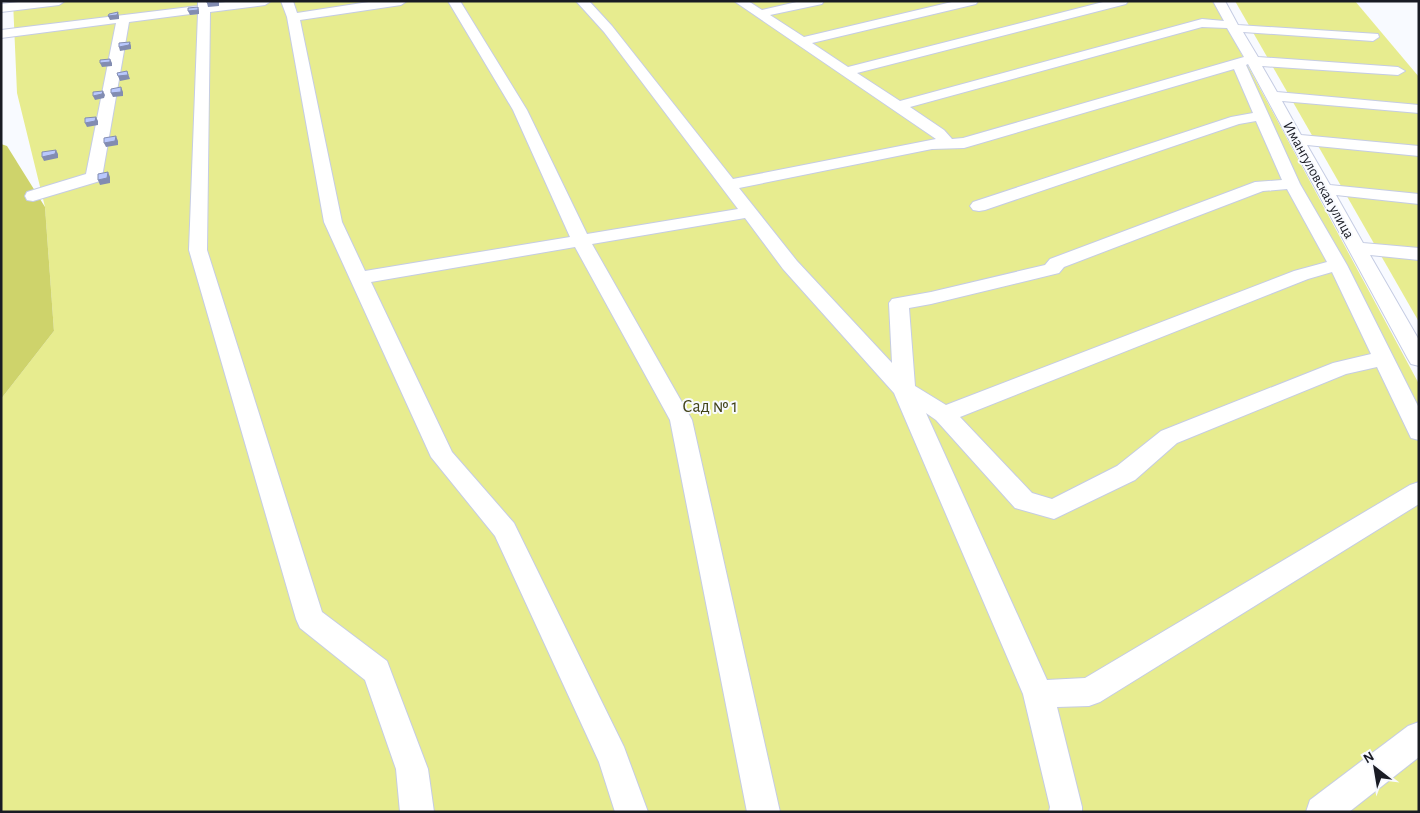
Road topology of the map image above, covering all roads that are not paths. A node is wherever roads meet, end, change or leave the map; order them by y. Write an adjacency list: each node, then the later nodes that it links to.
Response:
1 (60, 1): 12 (street)
2 (265, 1): 11 (street)
3 (401, 1): 13 (street)
4 (454, 1): 37 (street)
5 (582, 1): 31 (street)
6 (740, 1): 14 (street)
7 (818, 1): 14 (street)
8 (972, 1): 19 (street)
9 (1122, 1): 21 (street)
10 (1217, 2): 16 (street, Имангуловская улица)
11 (203, 5): 15 (street); 52 (street)
12 (1, 8)
13 (290, 9): 41 (street)
14 (760, 14): 19 (street)
15 (123, 19): 17 (street); 33 (street)
16 (1232, 26): 18 (street); 20 (street, Имангуловская улица); 24 (street)
17 (1, 34)
18 (1373, 37)
19 (802, 42): 21 (street)
20 (1248, 61): 22 (street); 23 (street, Имангуловская улица); 26 (street); 28 (street)
21 (847, 71): 24 (street)
22 (1398, 71)
23 (1272, 96): 25 (street); 27 (street, Имангуловская улица)
24 (897, 106): 28 (street)
25 (1419, 110)
26 (1260, 116): 30 (street); 35 (street)
27 (1296, 139): 29 (street); 32 (street, Имангуловская улица)
28 (948, 144): 31 (street)
29 (1419, 151)
30 (1292, 184): 40 (street); 46 (street)
31 (729, 185): 36 (street)
32 (1324, 188): 34 (street); 38 (street, Имангуловская улица)
33 (33, 196)
34 (1419, 199)
35 (979, 206)
36 (748, 212): 37 (street); 46 (street)
37 (580, 241): 41 (street); 54 (street)
38 (1357, 248): 39 (street); 42 (street, Имангуловская улица)
39 (1419, 254)
40 (1338, 265): 44 (street); 47 (street)
41 (359, 278): 53 (street)
42 (1395, 317): 43 (street); 45 (street, Имангуловская улица)
43 (1419, 321)
44 (1382, 359): 47 (street); 48 (street)
45 (1419, 359)
46 (904, 390): 47 (street); 50 (street)
47 (944, 414)
48 (1419, 432)
49 (1419, 492): 50 (street)
50 (1038, 694): 55 (street)
51 (1419, 737): 56 (street)
52 (417, 812)
53 (632, 812)
54 (764, 812)
55 (1065, 812)
56 (1322, 812)

